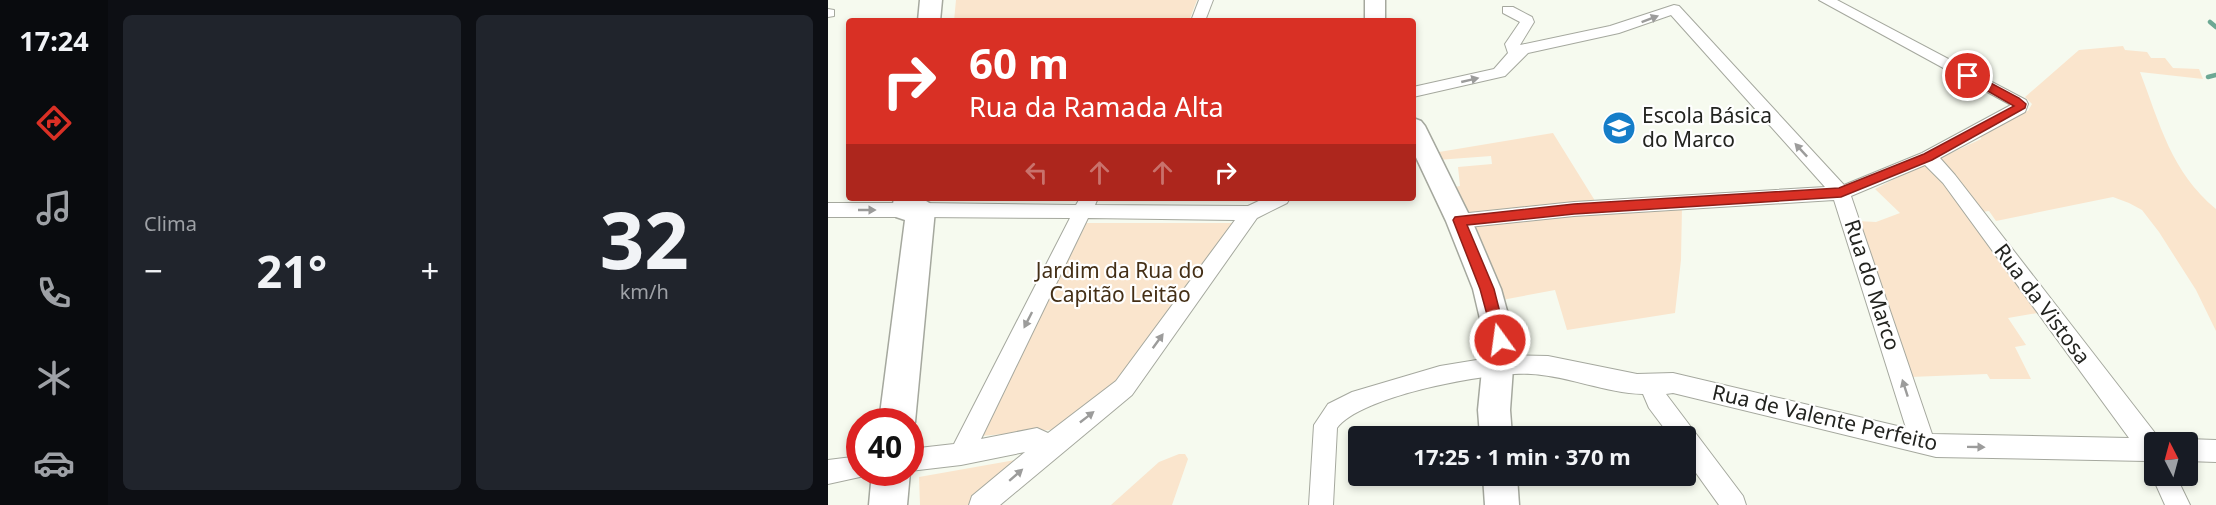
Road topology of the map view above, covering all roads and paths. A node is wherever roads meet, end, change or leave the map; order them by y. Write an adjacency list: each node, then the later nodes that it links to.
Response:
1 (931, 0): 7 (main road)
2 (1206, 0): 8 (street)
3 (1375, 0): 9 (street)
4 (1826, 0): 13 (street)
5 (1675, 4): 10 (street, one-way to 5); 14 (street, Rua do Marco, one-way to 5)
6 (1508, 10): 10 (street)
7 (929, 18)
8 (1199, 18)
9 (1376, 18)
10 (1516, 53): 11 (street, one-way to 10)
11 (1416, 91)
12 (1416, 136): 20 (street)
13 (1928, 157): 14 (street); 26 (street, Rua da Vistosa)
14 (1841, 193): 20 (street); 27 (street, Rua do Marco, one-way to 14)
15 (1274, 201): 19 (street)
16 (1086, 205): 17 (street); 19 (street); 33 (street, one-way to 33)
17 (912, 206): 18 (street, one-way to 17); 23 (main road)
18 (828, 210)
19 (1248, 213): 28 (street, one-way to 19)
20 (1459, 220): 21 (street)
21 (1499, 366): 22 (street, Rua de Valente Perfeito); 24 (street); 42 (street, Rua de Valente Perfeito)
22 (1652, 387): 25 (street); 27 (street, Rua de Valente Perfeito)
23 (898, 408)
24 (1495, 426)
25 (1676, 426)
26 (2144, 438)
27 (1923, 443): 30 (street, Rua de Valente Perfeito, one-way to 30)
28 (1050, 446): 33 (street); 41 (street, one-way to 28)
29 (2198, 450): 31 (street)
30 (2144, 451)
31 (2216, 451)
32 (1696, 453): 44 (street)
33 (961, 454): 34 (street)
34 (924, 458)
35 (846, 470): 36 (street)
36 (828, 472)
37 (890, 486): 40 (main road)
38 (1501, 486): 43 (street)
39 (2169, 486): 45 (street)
40 (888, 505)
41 (981, 505)
42 (1321, 505)
43 (1502, 505)
44 (1734, 505)
45 (2178, 505)

